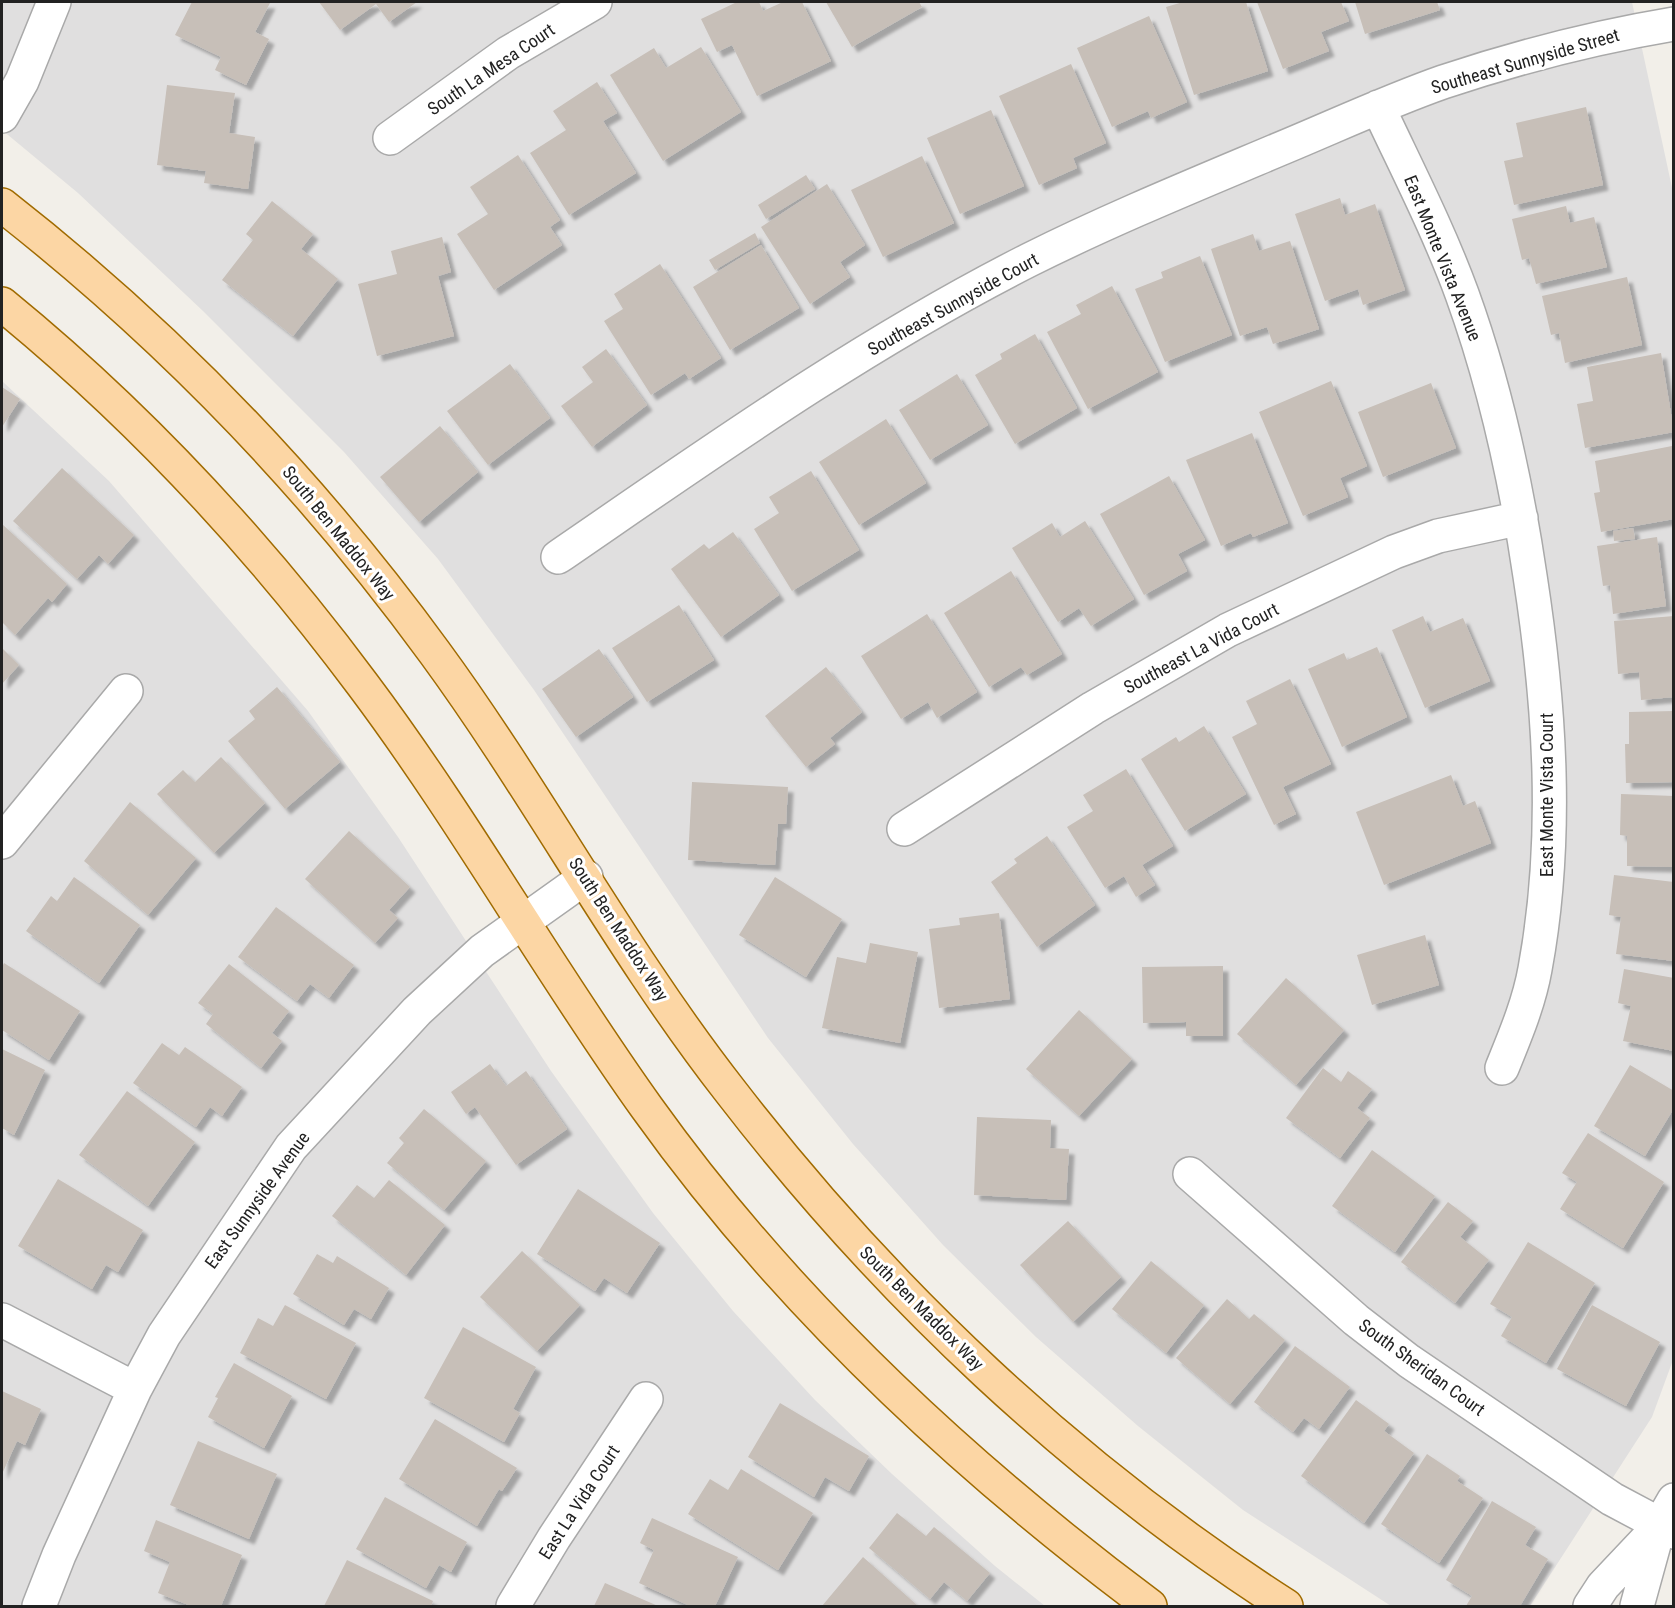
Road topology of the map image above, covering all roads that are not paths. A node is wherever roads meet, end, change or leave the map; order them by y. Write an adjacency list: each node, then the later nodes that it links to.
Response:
1 (54, 2): 5 (street)
2 (594, 2): 6 (street, South La Mesa Court)
3 (1674, 24): 4 (street, Southeast Sunnyside Street)
4 (1378, 107): 9 (street, East Monte Vista Avenue); 10 (street, Southeast Sunnyside Court)
5 (2, 116)
6 (390, 138)
7 (2, 205): 14 (main road, South Ben Maddox Way)
8 (2, 304): 15 (main road)
9 (1521, 518): 12 (street, Southeast La Vida Court); 16 (street, East Monte Vista Court)
10 (558, 557)
11 (126, 691): 13 (street)
12 (904, 829)
13 (2, 842)
14 (586, 878): 15 (street, East Sunnyside Avenue); 25 (main road, South Ben Maddox Way)
15 (522, 923): 19 (street, East Sunnyside Avenue); 24 (main road)
16 (1502, 1068)
17 (1190, 1174): 21 (street, South Sheridan Court)
18 (2, 1320): 19 (street)
19 (135, 1389): 22 (street, East Sunnyside Avenue)
20 (646, 1399): 23 (street, East La Vida Court)
21 (1669, 1519): 26 (street); 27 (street)
22 (39, 1606)
23 (513, 1606)
24 (1150, 1606)
25 (1286, 1606)
26 (1590, 1606)
27 (1637, 1606)

